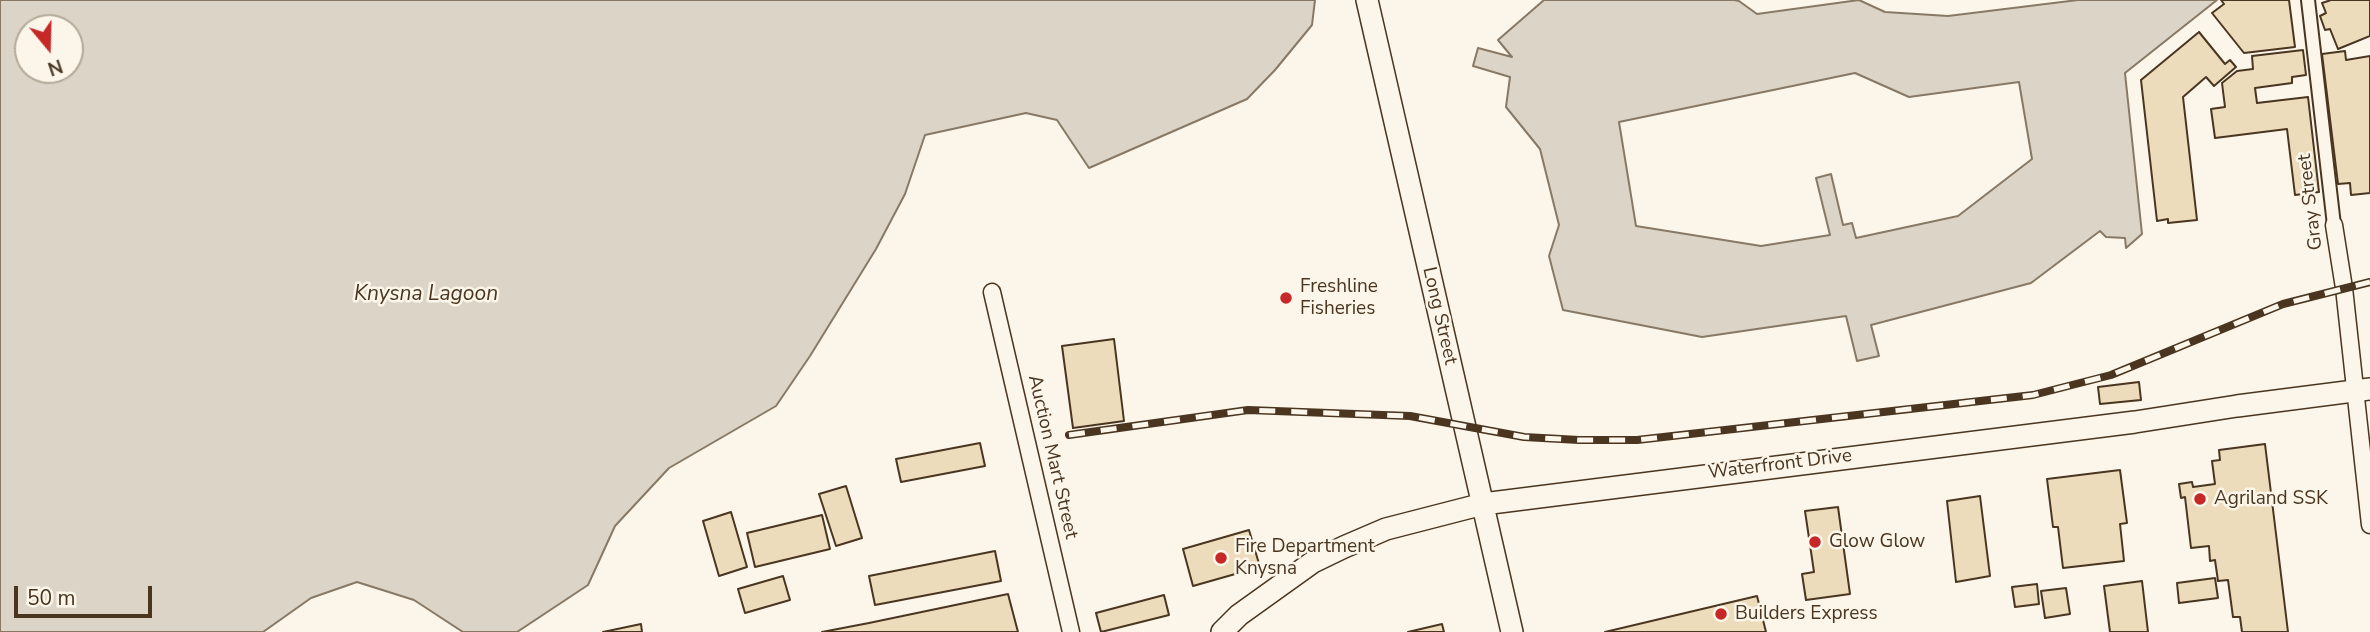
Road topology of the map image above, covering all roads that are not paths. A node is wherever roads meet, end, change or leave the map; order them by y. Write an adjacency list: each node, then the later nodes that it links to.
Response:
1 (1367, 0): 6 (street, Long Street)
2 (2308, 0): 3 (street, Gray Street)
3 (2334, 225): 5 (street, Gray Street)
4 (992, 292): 8 (street, Auction Mart Street)
5 (2362, 390): 6 (street, Waterfront Drive); 7 (street, Gray Street)
6 (1483, 504): 9 (street, Waterfront Drive); 10 (street, Long Street)
7 (2370, 525)
8 (1072, 632)
9 (1222, 632)
10 (1512, 632)

